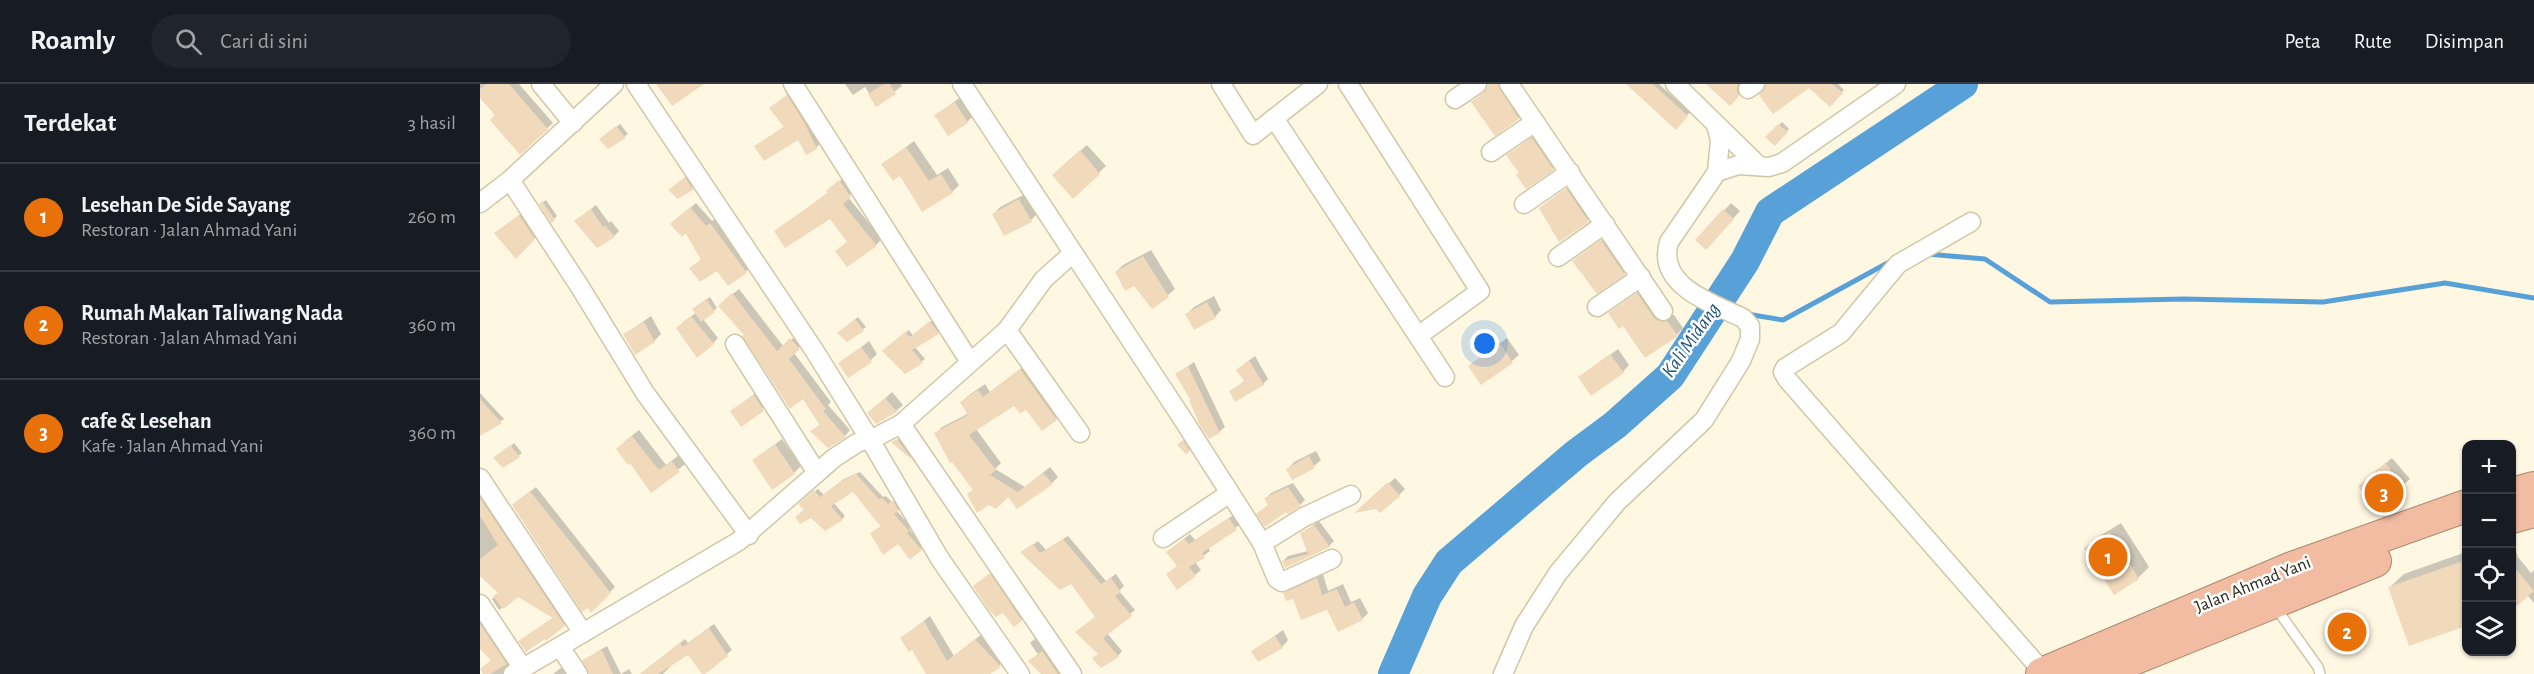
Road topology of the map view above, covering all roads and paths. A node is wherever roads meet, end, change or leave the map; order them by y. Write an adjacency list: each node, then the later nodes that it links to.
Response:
1 (541, 84): 16 (street)
2 (614, 84): 16 (street)
3 (636, 84): 39 (street)
4 (793, 84): 35 (street)
5 (962, 84): 27 (street)
6 (1221, 84): 14 (street)
7 (1318, 84): 14 (street)
8 (1348, 84): 33 (street)
9 (1477, 84): 13 (street)
10 (1509, 84): 15 (street)
11 (1675, 84): 17 (street)
12 (1896, 84): 19 (street)
13 (1455, 99)
14 (1274, 118): 33 (street)
15 (1535, 122): 18 (street); 20 (street)
16 (573, 123): 22 (street)
17 (1716, 125): 19 (street); 21 (street)
18 (1491, 152)
19 (1759, 166): 21 (street)
20 (1570, 172): 24 (street); 26 (street)
21 (1717, 172): 62 (street)
22 (510, 180): 23 (street); 50 (street)
23 (480, 203)
24 (1524, 204)
25 (1971, 222): 63 (street)
26 (1605, 224): 28 (street); 29 (street)
27 (1072, 254): 32 (street); 43 (street)
28 (1558, 257)
29 (1641, 277): 30 (street); 31 (street)
30 (1597, 307)
31 (1663, 311)
32 (1007, 330): 35 (street); 38 (street)
33 (1418, 336): 36 (street)
34 (735, 344): 40 (street)
35 (970, 362): 37 (street)
36 (1446, 377)
37 (901, 424): 39 (street); 61 (street)
38 (1080, 433)
39 (869, 438): 40 (street); 60 (street)
40 (818, 473): 50 (street)
41 (480, 478): 56 (street)
42 (2534, 488): 44 (highway)
43 (1230, 493): 51 (street); 52 (street)
44 (2516, 493)
45 (1351, 495): 52 (street)
46 (2534, 511): 48 (highway)
47 (2462, 516): 63 (highway, Jalan Ahmad Yani)
48 (2516, 516)
49 (2462, 517): 54 (highway)
50 (749, 535): 56 (street)
51 (1163, 537)
52 (1262, 543): 53 (street)
53 (1332, 559)
54 (2271, 601): 64 (highway); 65 (lane)
55 (480, 604): 58 (street)
56 (583, 633): 57 (street)
57 (560, 647): 58 (street); 59 (street)
58 (518, 671)
59 (578, 674)
60 (1020, 674)
61 (1072, 674)
62 (1503, 674)
63 (2043, 674)
64 (2096, 674)
65 (2319, 674)

